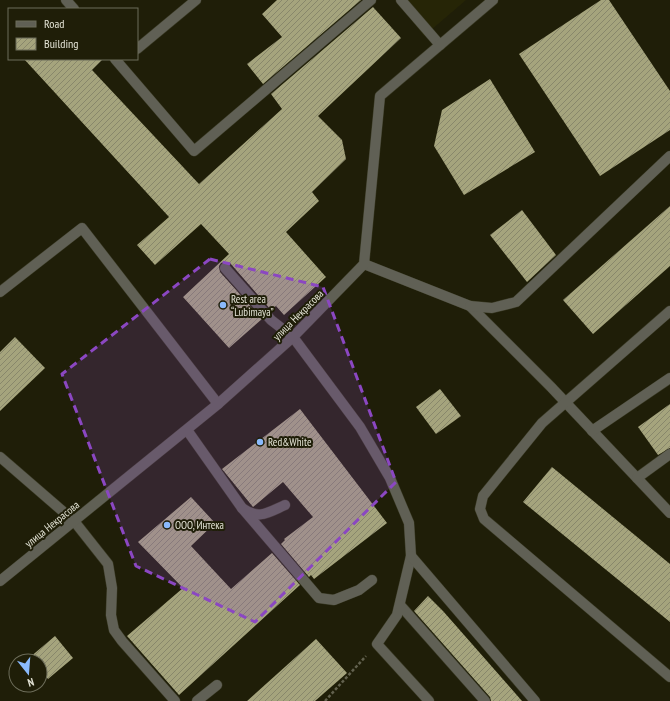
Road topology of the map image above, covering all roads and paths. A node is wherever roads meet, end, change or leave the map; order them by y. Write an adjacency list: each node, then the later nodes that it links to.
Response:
1 (66, 0): 6 (street)
2 (196, 0): 8 (street)
3 (371, 0): 9 (street)
4 (401, 0): 7 (street)
5 (493, 0): 7 (street)
6 (73, 8)
7 (440, 45): 11 (street)
8 (138, 48)
9 (120, 61)
10 (670, 156): 14 (street)
11 (364, 264): 14 (street); 16 (street, улица Некрасова)
12 (224, 268): 16 (street)
13 (0, 292): 19 (street)
14 (470, 306): 18 (street)
15 (670, 311): 18 (street)
16 (294, 337): 19 (street, улица Некрасова); 29 (street)
17 (670, 378): 21 (street)
18 (566, 403): 21 (street); 34 (street)
19 (218, 404): 20 (street, улица Некрасова)
20 (187, 430): 26 (street); 28 (street, улица Некрасова)
21 (592, 431): 24 (street)
22 (670, 454): 24 (street)
23 (0, 457): 28 (street)
24 (637, 478): 27 (street)
25 (285, 506): 26 (street)
26 (242, 508): 30 (street)
27 (670, 513)
28 (74, 521): 31 (street, улица Некрасова); 36 (street)
29 (411, 556): 32 (street); 41 (street)
30 (372, 580)
31 (0, 581)
32 (400, 605): 33 (street); 40 (street)
33 (377, 644): 38 (path); 39 (street)
34 (670, 678)
35 (217, 684): 37 (street)
36 (175, 701)
37 (197, 701)
38 (325, 701)
39 (429, 701)
40 (485, 701)
41 (535, 701)

